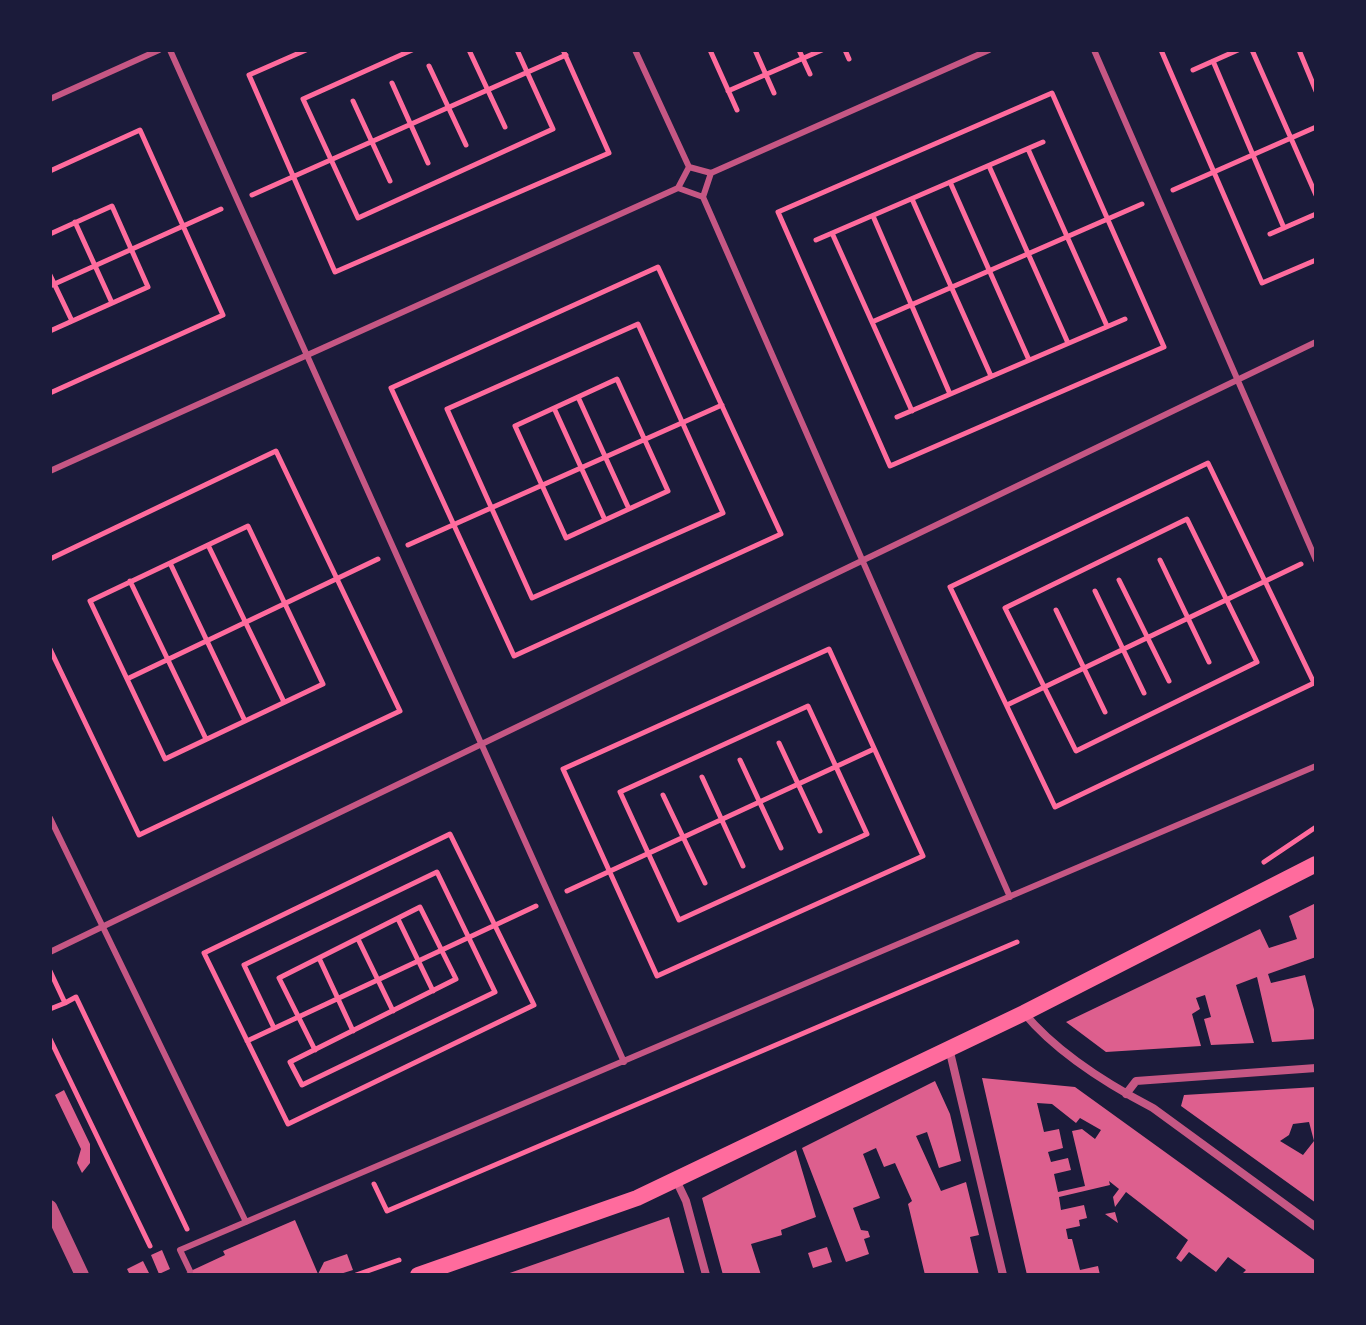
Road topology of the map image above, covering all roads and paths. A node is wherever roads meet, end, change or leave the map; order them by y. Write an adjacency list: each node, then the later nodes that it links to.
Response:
1 (159, 50): 33 (lane)
2 (170, 50): 61 (lane)
3 (306, 50): 53 (path)
4 (412, 50): 46 (path)
5 (469, 50): 29 (path)
6 (517, 50): 25 (path)
7 (635, 50): 49 (lane)
8 (710, 50): 30 (path)
9 (755, 50): 26 (path)
10 (799, 50): 20 (path)
11 (822, 50): 20 (path)
12 (845, 50): 21 (path)
13 (989, 50): 52 (lane)
14 (1094, 50): 59 (lane)
15 (1161, 50): 51 (path)
16 (1238, 50): 22 (path)
17 (1252, 50): 40 (path)
18 (1299, 50): 31 (path)
19 (564, 53): 25 (path); 53 (path)
20 (803, 58): 26 (path); 27 (path)
21 (849, 59)
22 (1213, 61): 24 (path); 45 (path)
23 (429, 66): 35 (path)
24 (1193, 70)
25 (527, 72): 29 (path); 46 (path)
26 (766, 74): 30 (path); 32 (path)
27 (810, 74)
28 (392, 83): 37 (path)
29 (488, 90): 35 (path); 38 (path)
30 (728, 91): 36 (path)
31 (1316, 91)
32 (774, 93)
33 (50, 99)
34 (353, 101): 41 (path)
35 (449, 107): 37 (path); 43 (path)
36 (737, 110)
37 (410, 125): 41 (path); 47 (path)
38 (505, 127)
39 (1316, 127): 40 (path)
40 (1291, 138): 45 (path); 57 (path)
41 (372, 141): 46 (path); 54 (path)
42 (1043, 142): 44 (path)
43 (466, 145)
44 (1028, 149): 48 (path); 71 (path)
45 (1253, 155): 51 (path); 67 (path)
46 (331, 160): 53 (path)
47 (428, 163)
48 (989, 166): 55 (path); 74 (path)
49 (689, 167): 52 (lane); 56 (lane)
50 (50, 171): 66 (path)
51 (1214, 172): 59 (path); 75 (path)
52 (711, 173): 58 (lane)
53 (293, 176): 61 (path)
54 (390, 181)
55 (950, 182): 60 (path); 77 (path)
56 (678, 188): 58 (lane); 90 (lane)
57 (1316, 195)
58 (703, 197): 116 (lane)
59 (1158, 197): 64 (path); 93 (lane)
60 (912, 199): 63 (path); 80 (path)
61 (238, 201): 66 (path); 90 (lane)
62 (1316, 214): 67 (path)
63 (873, 216): 68 (path); 82 (path)
64 (1107, 219): 64 (path); 71 (path)
65 (75, 222): 69 (path); 73 (path); 76 (path)
66 (183, 226): 73 (path); 94 (path)
67 (1284, 228): 70 (path)
68 (832, 233): 72 (path); 85 (path)
69 (50, 234)
70 (1270, 234)
71 (1067, 236): 74 (path); 86 (path)
72 (816, 240)
73 (131, 249): 76 (path); 81 (path)
74 (1028, 253): 77 (path); 89 (path)
75 (1316, 260)
76 (94, 265): 79 (path); 81 (path)
77 (990, 270): 80 (path); 91 (path)
78 (50, 275): 79 (path)
79 (52, 285): 84 (path)
80 (951, 287): 82 (path); 92 (path)
81 (112, 303): 84 (path)
82 (912, 304): 85 (path); 95 (path)
83 (1125, 319): 86 (path)
84 (72, 321): 87 (path)
85 (872, 322): 99 (path)
86 (1107, 326): 89 (path)
87 (50, 331)
88 (1316, 342): 93 (lane)
89 (1068, 343): 91 (path)
90 (308, 356): 105 (lane); 112 (lane)
91 (1029, 360): 92 (path)
92 (991, 376): 95 (path)
93 (1237, 379): 113 (lane); 116 (lane)
94 (50, 393)
95 (950, 394): 99 (path)
96 (578, 397): 98 (path); 102 (path); 103 (path)
97 (722, 405): 101 (path); 110 (path); 110 (path)
98 (553, 408): 104 (path); 106 (path)
99 (912, 411): 100 (path)
100 (897, 417)
101 (683, 422): 102 (path); 107 (path); 107 (path)
102 (645, 440): 103 (path); 108 (path)
103 (605, 457): 104 (path); 108 (path)
104 (581, 468): 106 (path); 109 (path)
105 (50, 471)
106 (542, 485): 107 (path); 109 (path)
107 (492, 508): 110 (path)
108 (629, 509): 109 (path)
109 (605, 520)
110 (453, 525): 112 (path)
111 (208, 545): 117 (path); 124 (path); 127 (path)
112 (395, 551): 118 (path); 145 (lane)
113 (1315, 558): 121 (path)
114 (50, 559): 118 (path)
115 (1160, 560): 126 (path)
116 (861, 561): 145 (lane); 164 (lane)
117 (170, 563): 120 (path); 129 (path)
118 (337, 579): 124 (path); 130 (path)
119 (1119, 580): 128 (path)
120 (130, 581): 132 (path); 135 (path)
121 (1265, 581): 123 (path); 140 (path); 140 (path)
122 (1095, 591): 131 (path)
123 (1227, 600): 126 (path); 137 (path); 137 (path)
124 (285, 603): 127 (path); 139 (path)
125 (1056, 610): 134 (path)
126 (1188, 618): 128 (path); 133 (path)
127 (245, 623): 129 (path); 139 (path)
128 (1147, 638): 131 (path); 136 (path)
129 (207, 641): 132 (path); 142 (path)
130 (50, 649)
131 (1123, 649): 134 (path); 138 (path)
132 (168, 660): 135 (path); 143 (path)
133 (1209, 662)
134 (1084, 668): 137 (path); 141 (path)
135 (127, 680): 143 (path)
136 (1169, 681)
137 (1044, 687): 140 (path)
138 (1144, 693)
139 (284, 702): 142 (path)
140 (1007, 705)
141 (1105, 712)
142 (245, 721): 143 (path)
143 (206, 739)
144 (779, 743): 151 (path)
145 (482, 745): 165 (lane); 168 (lane)
146 (874, 749): 149 (path); 162 (path); 162 (path)
147 (740, 760): 153 (path)
148 (1316, 766): 164 (lane)
149 (836, 767): 151 (path); 159 (path); 159 (path)
150 (702, 777): 155 (path)
151 (798, 785): 153 (path); 156 (path)
152 (663, 795): 157 (path)
153 (760, 802): 155 (path); 158 (path)
154 (50, 818): 168 (lane)
155 (722, 819): 157 (path); 161 (path)
156 (820, 831)
157 (683, 838): 159 (path); 163 (path)
158 (781, 848)
159 (649, 853): 162 (path)
160 (1316, 864): 183 (main road)
161 (743, 866)
162 (610, 871): 165 (path)
163 (705, 883)
164 (1010, 897): 191 (lane)
165 (551, 899): 167 (path); 191 (lane)
166 (398, 919): 170 (path); 172 (path); 175 (path)
167 (495, 925): 169 (path); 188 (path); 188 (path)
168 (103, 926): 173 (lane); 197 (lane)
169 (468, 937): 172 (path); 185 (path); 190 (path)
170 (358, 939): 174 (path); 177 (path)
171 (1017, 942): 194 (path)
172 (442, 950): 175 (path); 178 (path)
173 (50, 952)
174 (319, 958): 179 (path); 184 (path)
175 (418, 961): 177 (path); 178 (path)
176 (50, 971): 180 (path)
177 (378, 980): 179 (path); 182 (path)
178 (433, 991): 182 (path)
179 (338, 998): 184 (path); 186 (path)
180 (65, 1003): 181 (path); 199 (path)
181 (50, 1009)
182 (393, 1011): 186 (path)
183 (1024, 1013): 189 (main road); 193 (street)
184 (299, 1017): 185 (path); 190 (path)
185 (274, 1028): 188 (path)
186 (353, 1031): 190 (path)
187 (50, 1039): 200 (path)
188 (247, 1041)
189 (949, 1048): 195 (main road); 207 (street)
190 (315, 1050)
191 (624, 1062): 194 (lane)
192 (1316, 1068): 193 (street)
193 (1126, 1094): 198 (street)
194 (368, 1171): 197 (lane)
195 (676, 1180): 205 (main road); 206 (street)
196 (50, 1207): 203 (street)
197 (246, 1222): 199 (lane)
198 (1316, 1227)
199 (194, 1245): 202 (lane)
200 (150, 1246)
201 (401, 1259): 204 (path)
202 (190, 1271)
203 (82, 1275)
204 (356, 1275)
205 (418, 1275)
206 (706, 1275)
207 (1003, 1275)

